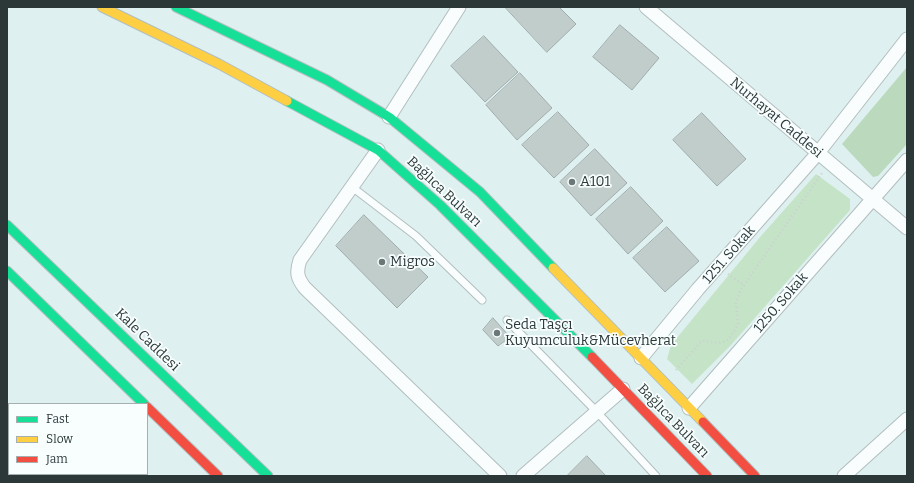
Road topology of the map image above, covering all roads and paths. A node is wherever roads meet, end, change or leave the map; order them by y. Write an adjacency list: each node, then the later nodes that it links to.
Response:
1 (102, 7): 7 (main road, Bağlıca Bulvarı)
2 (176, 7): 6 (main road, Bağlıca Bulvarı)
3 (459, 7): 6 (street)
4 (646, 7): 8 (street, Nurhayat Caddesi)
5 (907, 39): 8 (street, 1251. Sokak)
6 (389, 117): 20 (main road, Bağlıca Bulvarı)
7 (378, 150): 11 (street); 22 (main road, Bağlıca Bulvarı)
8 (818, 153): 10 (street, Nurhayat Caddesi); 15 (street, 1251. Sokak)
9 (907, 160): 12 (street, 1250. Sokak)
10 (830, 163): 12 (street, Nurhayat Caddesi); 17 (path)
11 (352, 187): 18 (lane); 30 (street)
12 (874, 199): 14 (street, Nurhayat Caddesi); 25 (street, 1250. Sokak)
13 (7, 225): 29 (main road, Kale Caddesi)
14 (907, 228)
15 (718, 267): 17 (path); 20 (street, 1251. Sokak)
16 (7, 272): 23 (main road)
17 (744, 285): 21 (path)
18 (482, 300)
19 (507, 320): 26 (lane)
20 (641, 358): 21 (main road, Bağlıca Bulvarı)
21 (664, 383): 25 (main road, Bağlıca Bulvarı)
22 (623, 389): 26 (street); 33 (main road, Bağlıca Bulvarı)
23 (143, 403)
24 (148, 408): 28 (main road)
25 (689, 408): 34 (main road, Bağlıca Bulvarı)
26 (597, 412): 31 (street); 32 (lane)
27 (907, 419): 35 (street)
28 (218, 476)
29 (268, 476)
30 (500, 476)
31 (523, 476)
32 (656, 476)
33 (707, 476)
34 (755, 476)
35 (844, 476)

